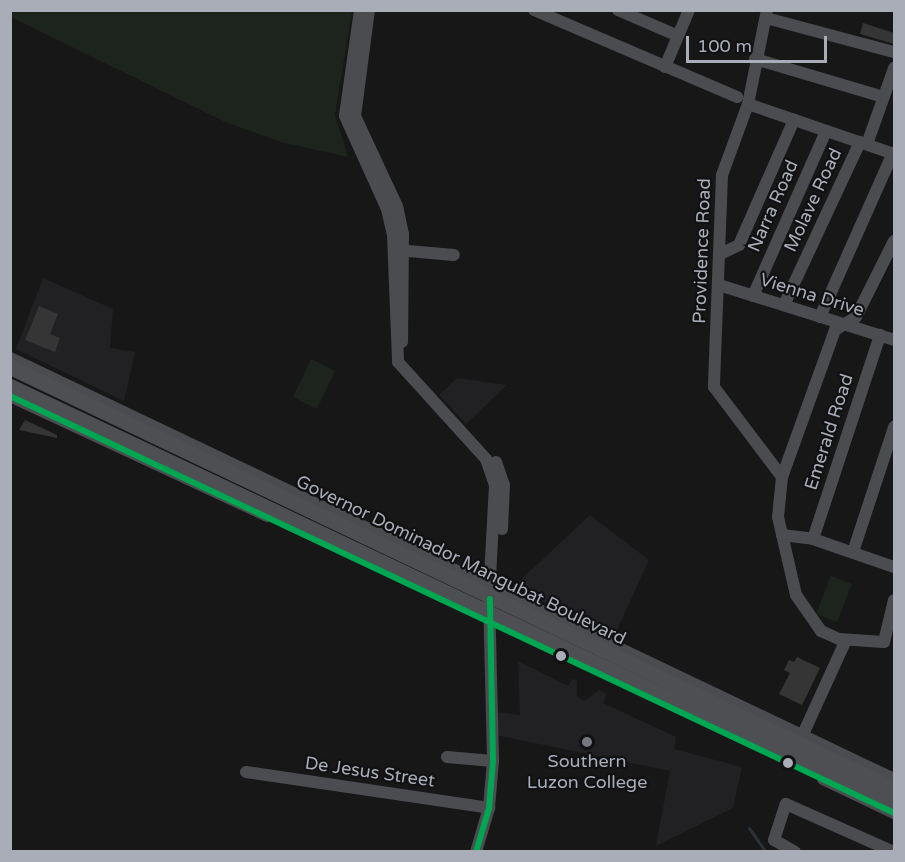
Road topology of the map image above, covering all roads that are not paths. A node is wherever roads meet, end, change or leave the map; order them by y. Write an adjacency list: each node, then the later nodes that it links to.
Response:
1 (360, 10): 20 (street)
2 (369, 10): 20 (street)
3 (618, 10): 7 (street)
4 (689, 10): 7 (street)
5 (536, 11): 10 (street)
6 (766, 14): 8 (street); 9 (street, Providence Road)
7 (678, 36): 10 (street)
8 (894, 52)
9 (754, 59): 13 (street); 14 (street, Providence Road)
10 (665, 67): 12 (street)
11 (894, 68): 13 (street, Molave Road)
12 (737, 97)
13 (883, 97): 17 (street, Molave Road)
14 (748, 104): 15 (street); 21 (street, Providence Road)
15 (794, 120): 16 (street); 21 (street)
16 (826, 130): 17 (street); 24 (street, Narra Road)
17 (863, 143): 18 (street); 25 (street, Molave Road)
18 (894, 154): 26 (street)
19 (894, 241): 27 (street)
20 (398, 250): 22 (street); 42 (street)
21 (720, 254): 23 (street, Providence Road)
22 (454, 255)
23 (719, 285): 24 (street, Vienna Drive); 35 (street, Providence Road)
24 (753, 296): 25 (street, Vienna Drive)
25 (784, 305): 26 (street, Vienna Drive)
26 (820, 317): 27 (street, Vienna Drive)
27 (845, 325): 28 (street, Vienna Drive); 35 (street)
28 (880, 335): 29 (street, Vienna Drive); 39 (street, Emerald Road)
29 (894, 340)
30 (10, 358): 42 (street, Governor Dominador Mangubat Boulevard)
31 (10, 367): 36 (main road, Governor Dominador Mangubat Boulevard)
32 (10, 386): 37 (main road, Governor Dominador Mangubat Boulevard)
33 (10, 396): 44 (street, Governor Dominador Mangubat Boulevard)
34 (894, 427): 40 (street)
35 (783, 477): 38 (street)
36 (314, 512): 37 (main road); 42 (main road, Governor Dominador Mangubat Boulevard)
37 (308, 527): 44 (main road, Governor Dominador Mangubat Boulevard)
38 (782, 535): 39 (street); 45 (street)
39 (813, 539): 40 (street)
40 (853, 552): 41 (street)
41 (894, 567)
42 (493, 593): 44 (street); 46 (main road, Governor Dominador Mangubat Boulevard)
43 (894, 600): 45 (street)
44 (492, 617): 46 (main road, Governor Dominador Mangubat Boulevard); 48 (street); 54 (street, Governor Dominador Mangubat Boulevard)
45 (843, 640): 46 (street)
46 (797, 741): 50 (street, Governor Dominador Mangubat Boulevard); 51 (main road, Governor Dominador Mangubat Boulevard); 52 (main road, Governor Dominador Mangubat Boulevard)
47 (447, 757): 48 (street)
48 (493, 761): 53 (street)
49 (246, 772): 53 (street, De Jesus Street)
50 (894, 779)
51 (894, 789)
52 (894, 804)
53 (489, 808): 57 (street)
54 (894, 813)
55 (783, 848): 56 (street); 58 (street)
56 (889, 850)
57 (476, 852)
58 (795, 852)

